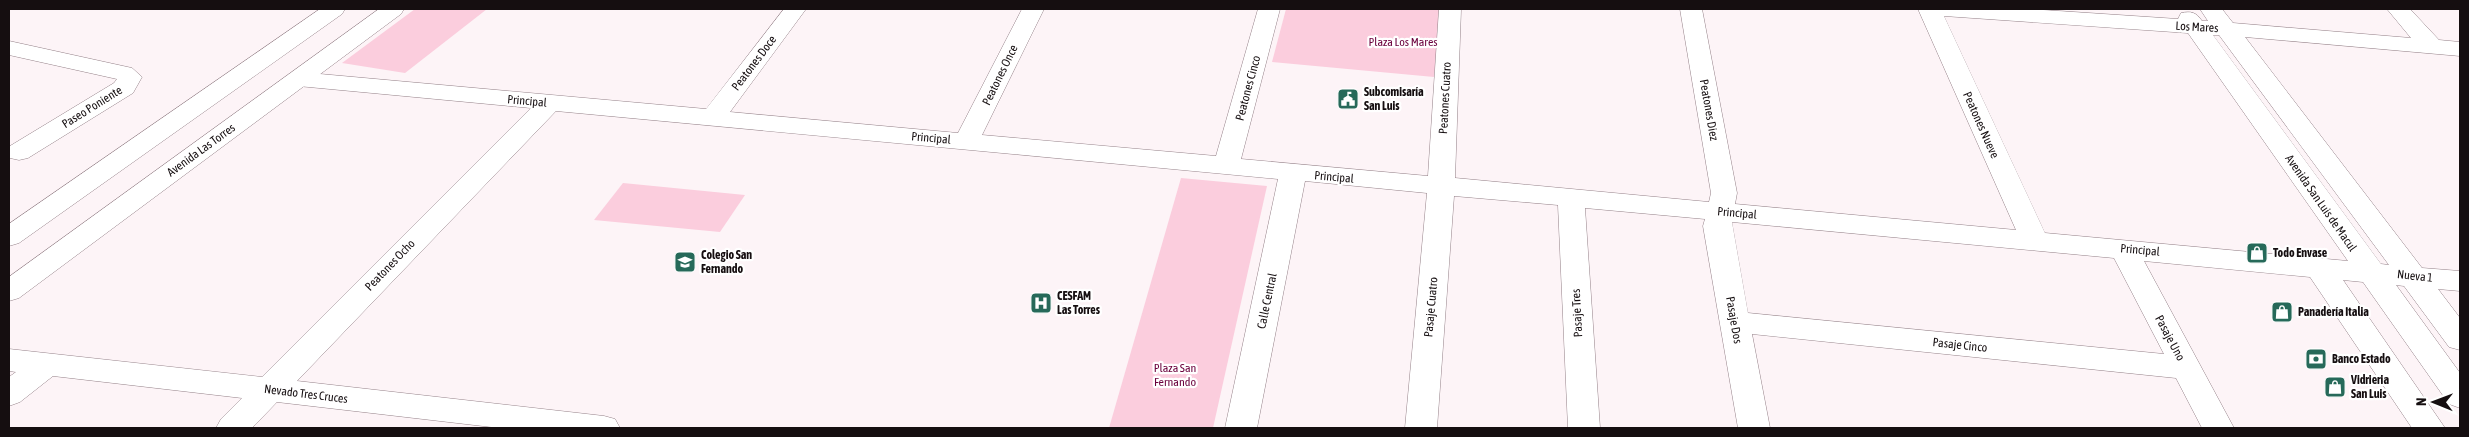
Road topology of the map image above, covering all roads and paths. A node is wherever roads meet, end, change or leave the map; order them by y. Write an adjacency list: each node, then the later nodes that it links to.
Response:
1 (334, 9): 17 (street)
2 (393, 9): 16 (street, Avenida Las Torres)
3 (796, 9): 20 (street, Peatones Doce)
4 (1033, 9): 21 (street, Peatones Once)
5 (1269, 9): 23 (street, Peatones Cinco)
6 (1450, 9): 25 (street, Peatones Cuatro)
7 (1691, 9): 27 (street, Peatones Diez)
8 (1929, 9): 29 (street, Peatones Nueve)
9 (1933, 9): 11 (street, Los Mares)
10 (2398, 9): 13 (street)
11 (2197, 15): 12 (street); 32 (street, Avenida San Luis de Macul)
12 (2226, 29): 13 (street, Los Mares); 33 (street)
13 (2432, 47): 15 (street, Los Mares)
14 (9, 48): 22 (street, Paseo Poniente)
15 (2460, 49)
16 (298, 79): 18 (street, Principal); 19 (street, Avenida Las Torres)
17 (203, 102): 19 (street); 28 (street)
18 (550, 103): 20 (street, Principal); 41 (street, Peatones Ocho)
19 (256, 109): 35 (street, Avenida Las Torres)
20 (712, 118): 21 (street, Principal)
21 (966, 142): 23 (street, Principal)
22 (19, 152)
23 (1226, 166): 24 (street, Principal)
24 (1293, 173): 25 (street, Principal); 47 (street, Calle Central)
25 (1441, 186): 26 (street, Principal); 48 (street, Pasaje Cuatro)
26 (1571, 198): 27 (street, Principal); 49 (street, Pasaje Tres)
27 (1720, 212): 29 (street, Principal); 36 (street, Pasaje Dos)
28 (9, 237)
29 (2034, 240): 30 (street, Principal)
30 (2123, 248): 31 (street, Principal); 40 (street, Pasaje Uno)
31 (2318, 266): 32 (street, Principal); 52 (street)
32 (2370, 271): 33 (street, Nueva 1); 43 (street, Avenida San Luis de Macul)
33 (2413, 276): 34 (street, Nueva 1); 37 (street)
34 (2460, 281)
35 (9, 291)
36 (1734, 322): 40 (street, Pasaje Cinco); 50 (street, Pasaje Dos)
37 (2460, 339)
38 (9, 360): 39 (street, Nevado Tres Cruces)
39 (47, 364): 41 (street, Nevado Tres Cruces); 42 (street)
40 (2186, 368): 51 (street, Pasaje Uno)
41 (268, 389): 44 (street, Nevado Tres Cruces); 45 (street, Peatones Ocho)
42 (9, 394)
43 (2460, 396)
44 (552, 425): 46 (street, Nevado Tres Cruces)
45 (232, 428)
46 (604, 428)
47 (1241, 428)
48 (1421, 428)
49 (1584, 428)
50 (1754, 428)
51 (2218, 428)
52 (2429, 428)

